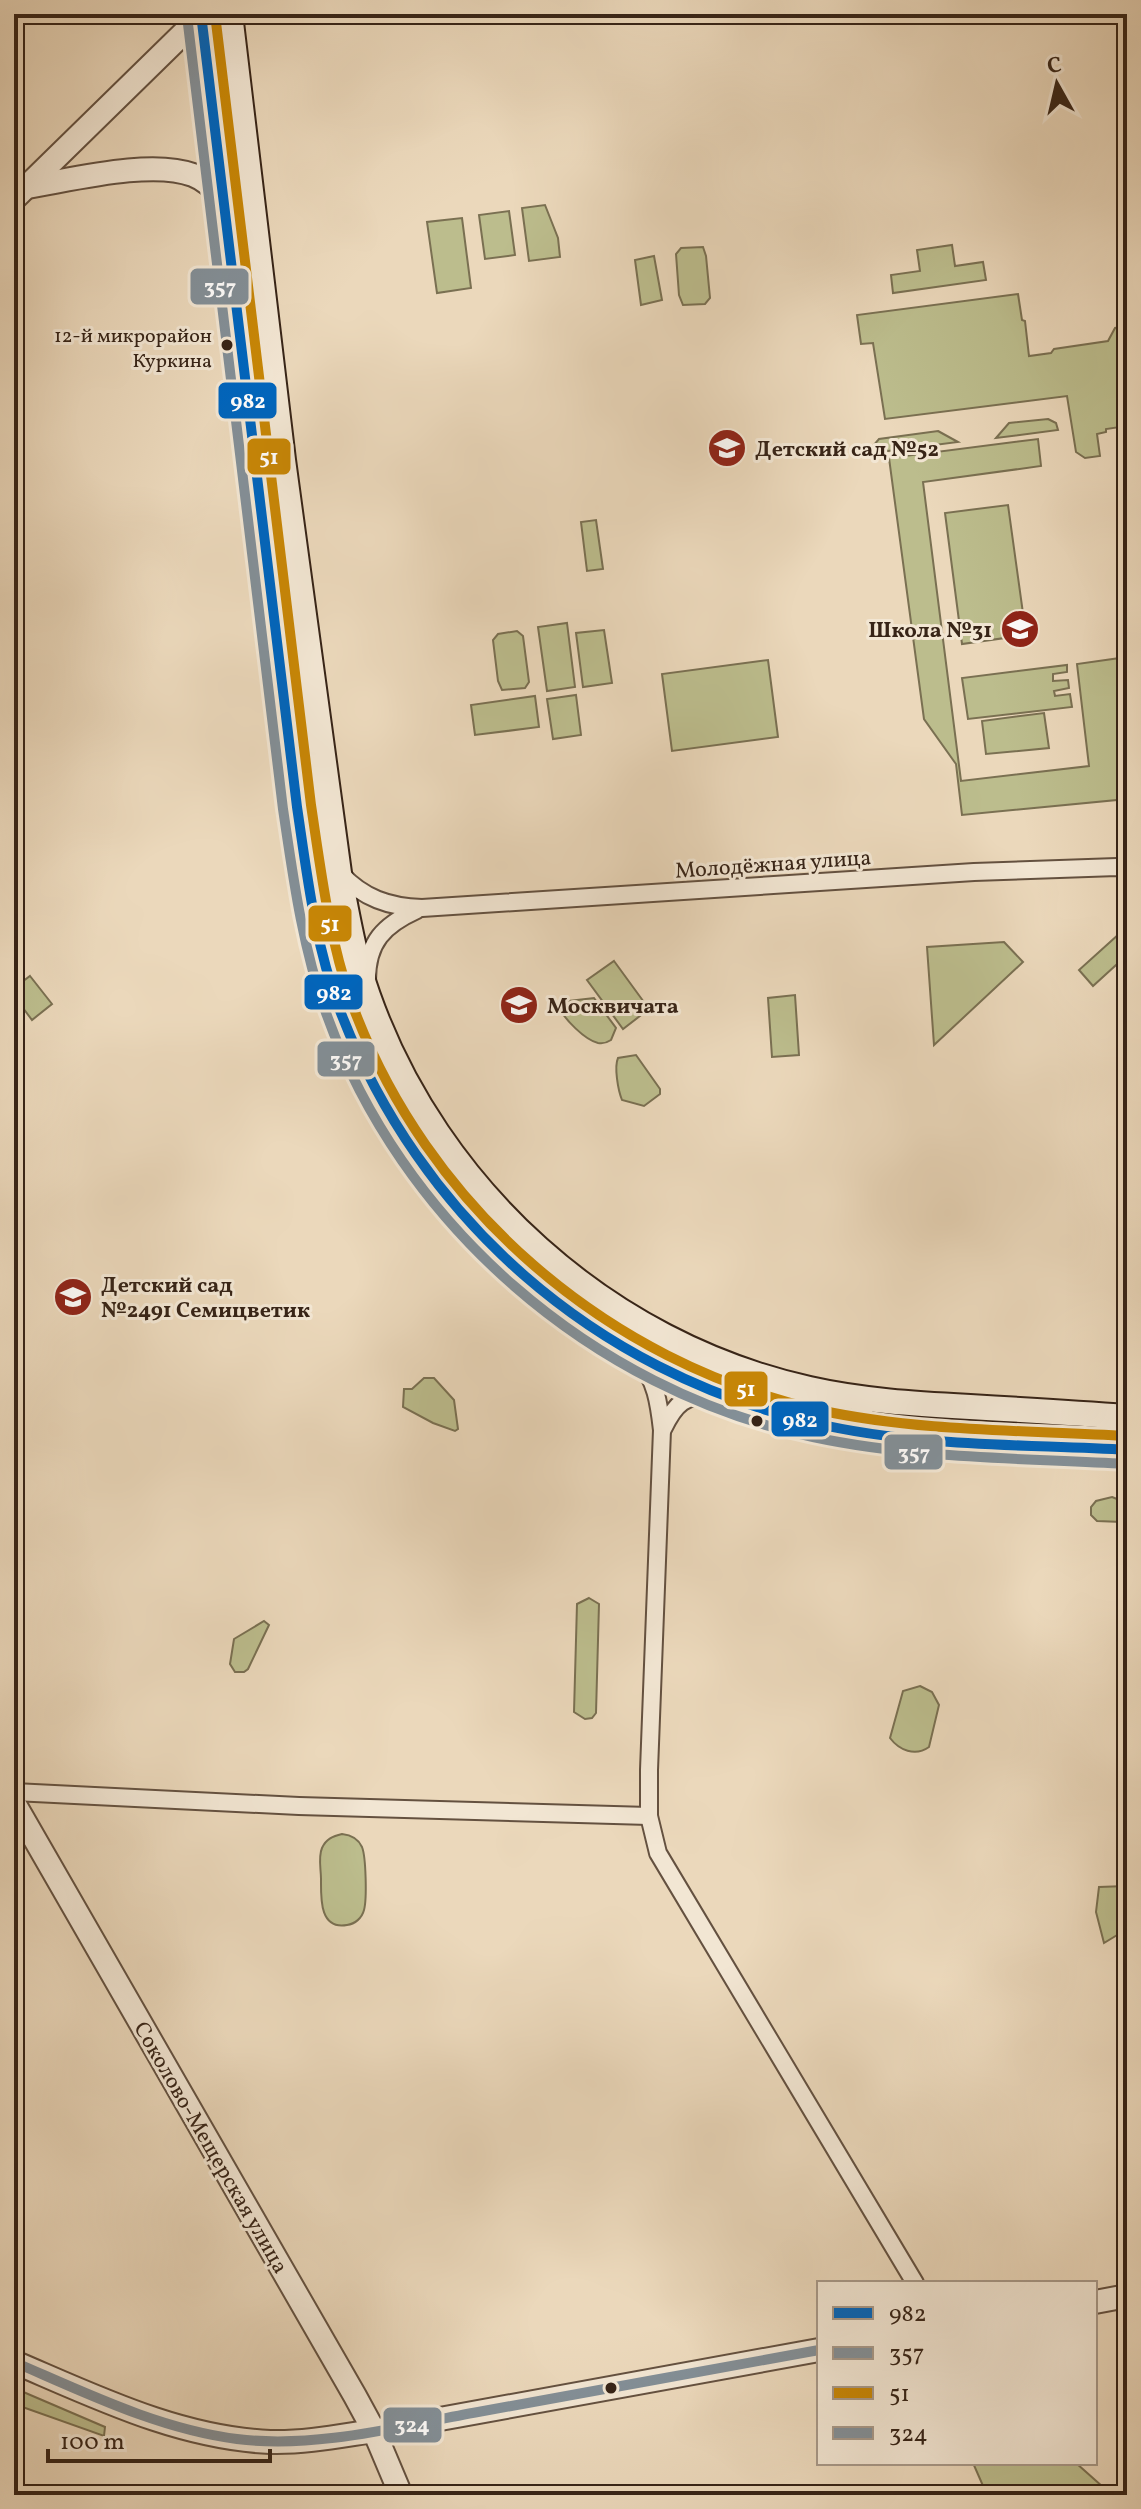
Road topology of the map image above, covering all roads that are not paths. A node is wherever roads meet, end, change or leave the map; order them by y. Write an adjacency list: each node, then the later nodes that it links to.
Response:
1 (202, 15): 2 (street); 3 (street); 4 (main road)
2 (231, 23): 6 (main road)
3 (20, 193): 4 (street)
4 (222, 198): 9 (main road)
5 (1124, 866): 7 (street, Молодёжная улица)
6 (339, 873): 7 (street, Молодёжная улица); 8 (main road)
7 (422, 908): 8 (street, Молодёжная улица)
8 (367, 995): 11 (main road)
9 (637, 1358): 10 (main road); 13 (street)
10 (715, 1394): 13 (street); 14 (main road)
11 (854, 1397): 12 (main road); 14 (street)
12 (1127, 1417)
13 (662, 1430): 18 (street)
14 (848, 1430): 15 (main road)
15 (1127, 1450)
16 (14, 1792): 18 (street)
17 (14, 1803): 24 (street, Соколово-Мещерская улица)
18 (649, 1816): 19 (street)
19 (914, 2281)
20 (1127, 2296): 21 (street)
21 (1097, 2302)
22 (817, 2350): 24 (street)
23 (14, 2362): 24 (street)
24 (374, 2431): 25 (street, Соколово-Мещерская улица)
25 (401, 2495)

